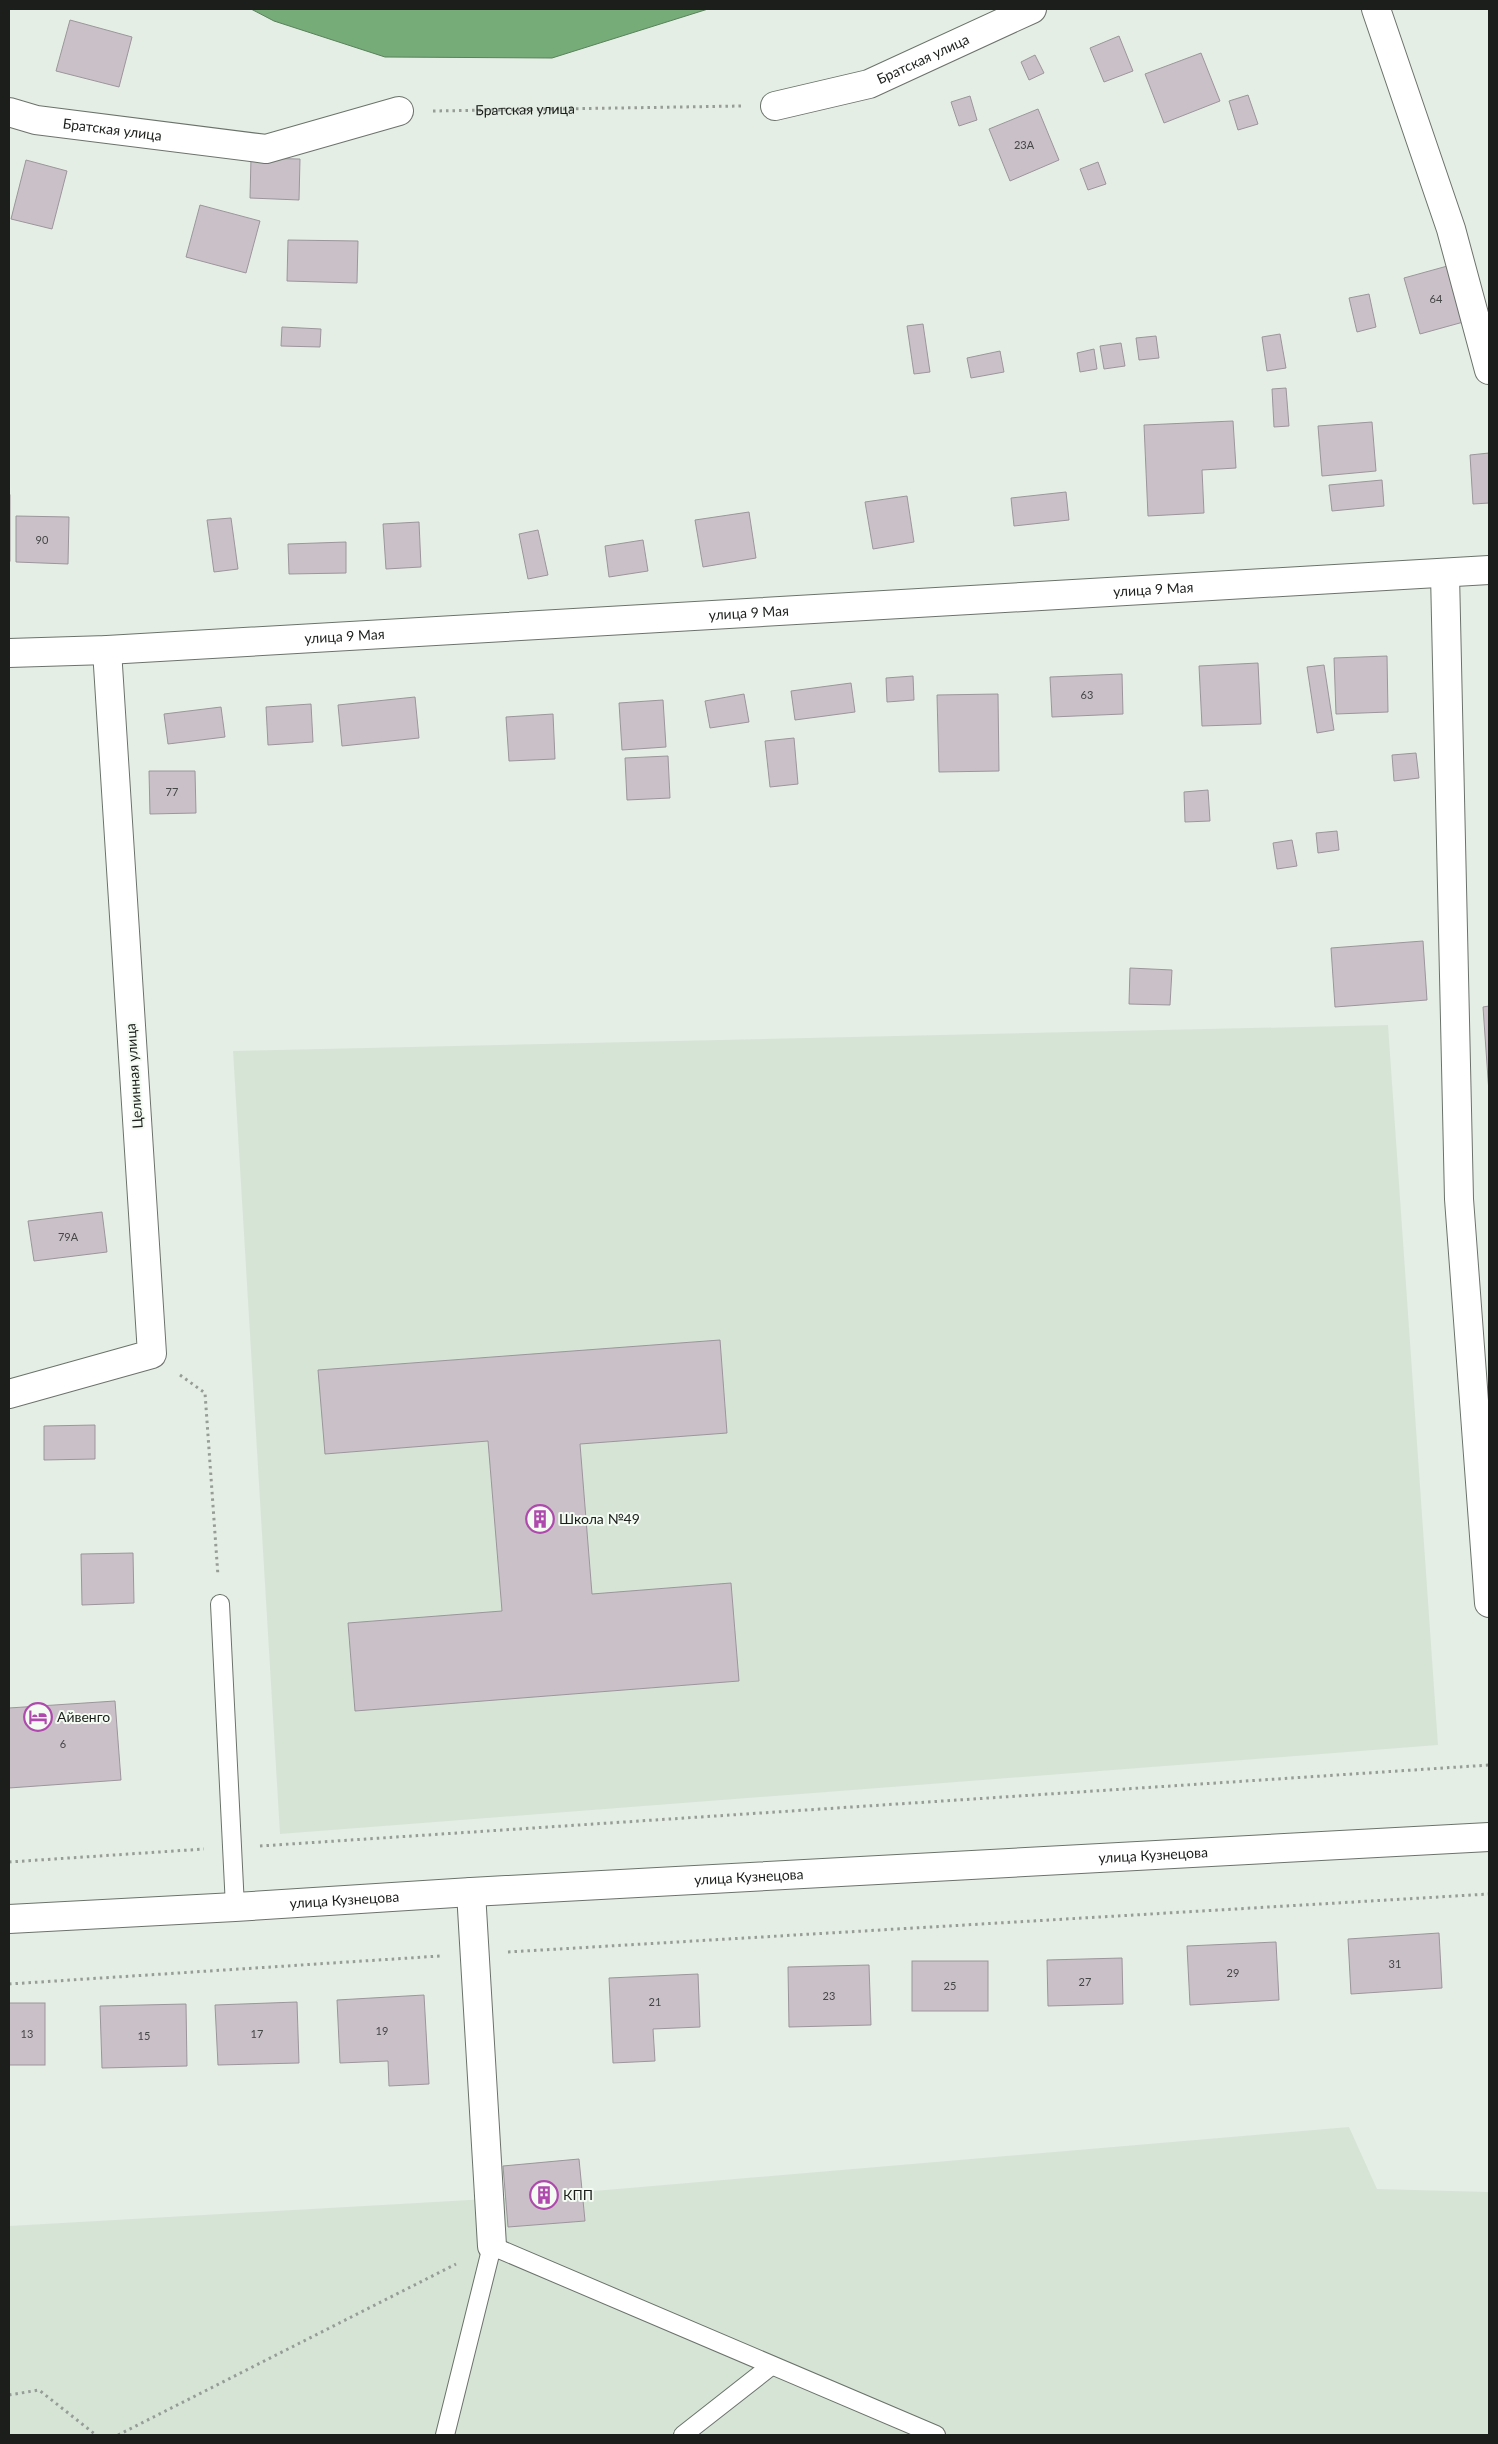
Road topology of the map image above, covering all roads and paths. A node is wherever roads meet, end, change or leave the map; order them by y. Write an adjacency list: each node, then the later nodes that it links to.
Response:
1 (1032, 9): 3 (street, Братская улица)
2 (1376, 9): 6 (street)
3 (775, 106): 4 (path, Братская улица)
4 (399, 111): 5 (street, Братская улица)
5 (9, 112)
6 (1489, 370)
7 (1489, 570): 8 (street, улица 9 Мая)
8 (1445, 574): 9 (street, улица 9 Мая); 13 (street)
9 (107, 650): 10 (street, улица 9 Мая); 11 (street, Целинная улица)
10 (9, 652)
11 (152, 1354): 12 (street); 14 (path)
12 (9, 1394)
13 (1489, 1603)
14 (220, 1604): 17 (lane)
15 (1489, 1765): 17 (path)
16 (1489, 1837): 19 (street, улица Кузнецова)
17 (232, 1848): 18 (path); 21 (lane)
18 (9, 1862)
19 (471, 1892): 21 (street, улица Кузнецова); 23 (street)
20 (1489, 1894): 23 (path)
21 (235, 1907): 22 (street, улица Кузнецова)
22 (9, 1919)
23 (475, 1954): 24 (path); 25 (street)
24 (9, 1984)
25 (492, 2246): 26 (lane); 29 (path); 30 (lane)
26 (771, 2366): 31 (lane); 32 (lane)
27 (9, 2395): 28 (path)
28 (96, 2435)
29 (118, 2435)
30 (445, 2435)
31 (683, 2435)
32 (936, 2435)

